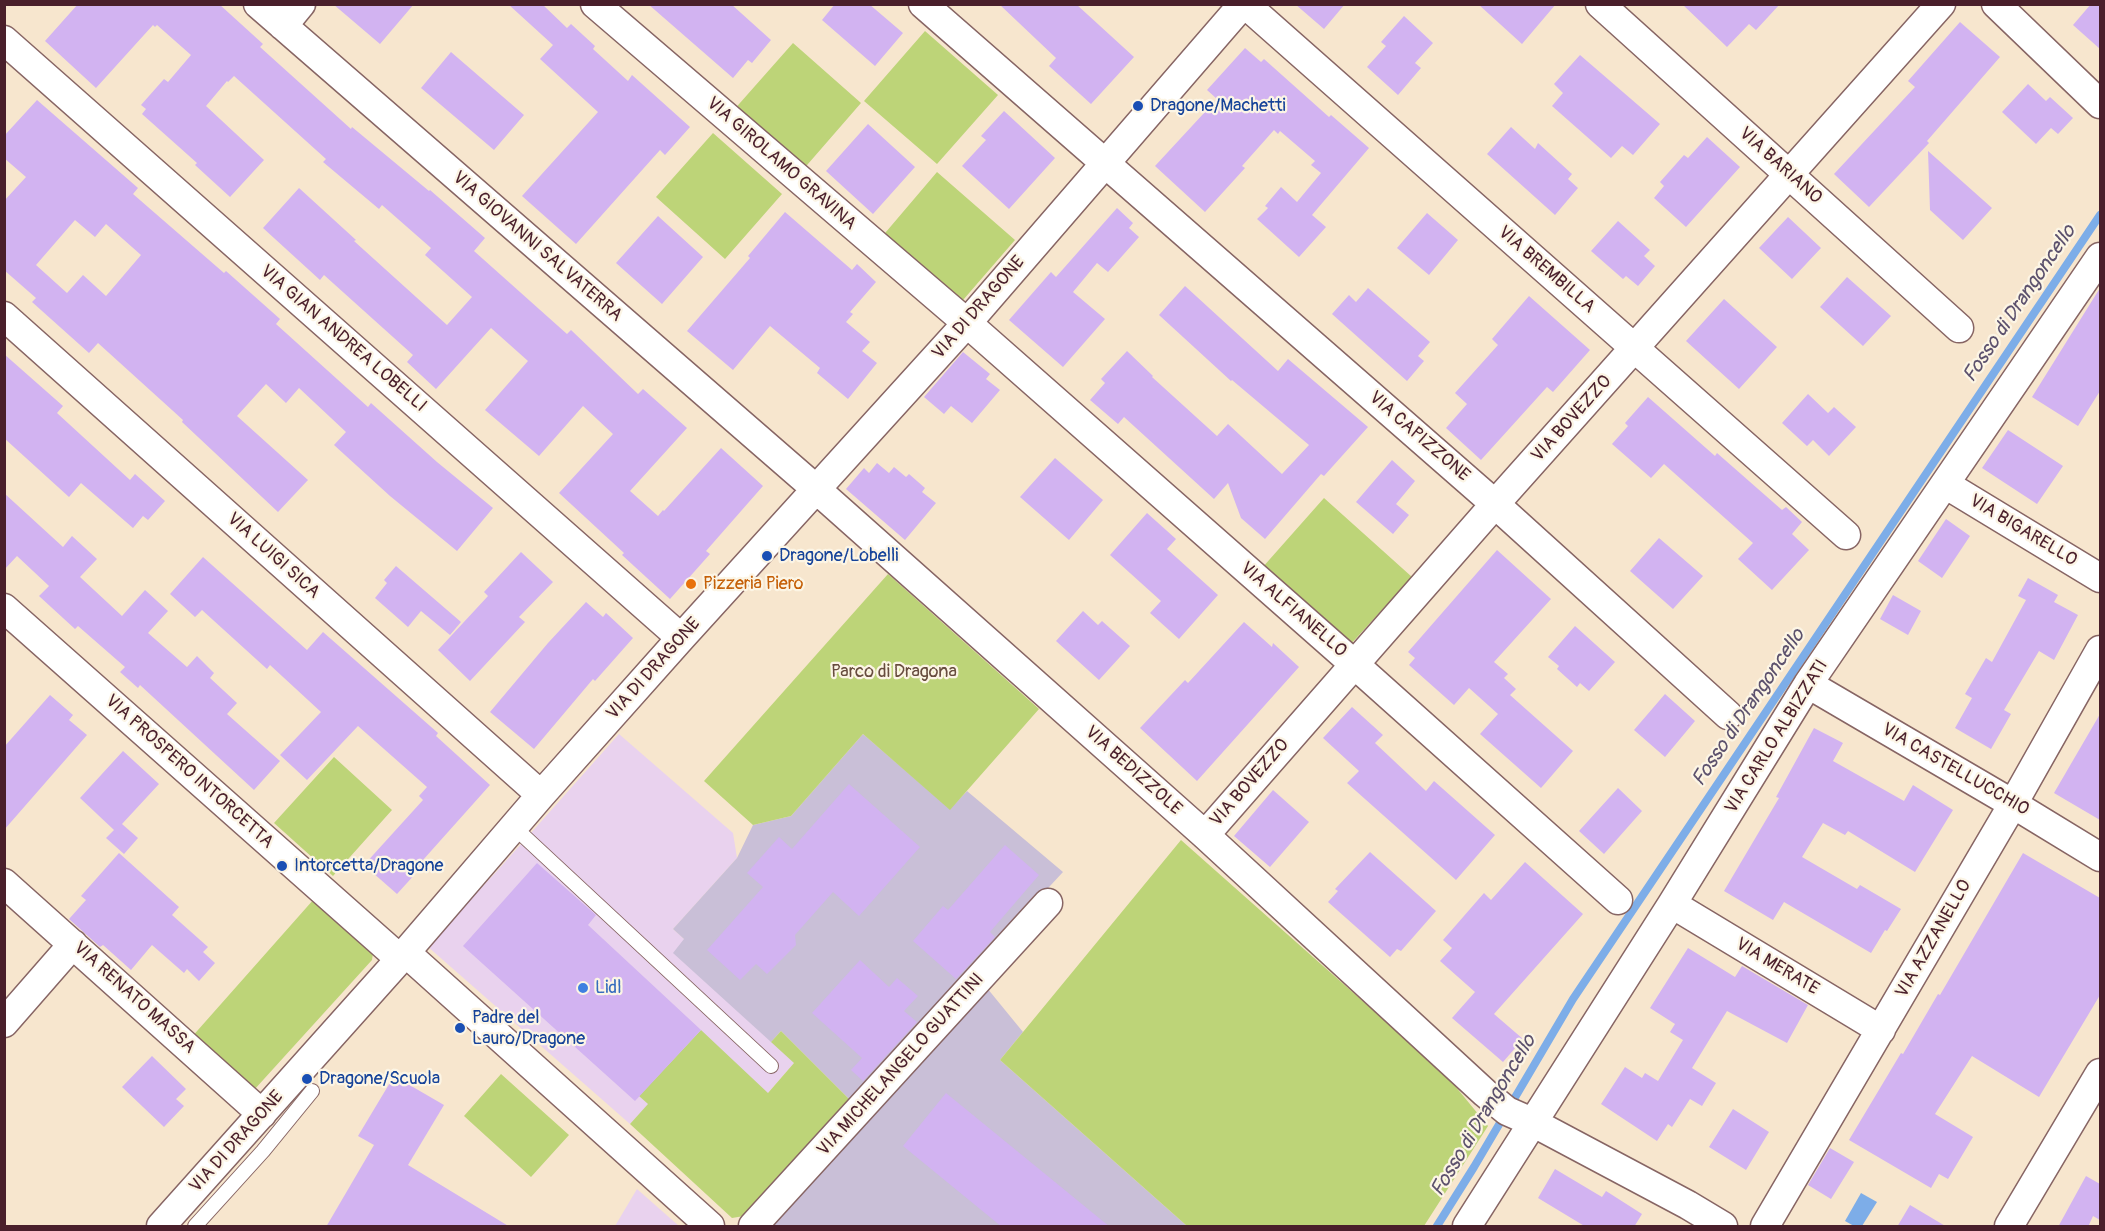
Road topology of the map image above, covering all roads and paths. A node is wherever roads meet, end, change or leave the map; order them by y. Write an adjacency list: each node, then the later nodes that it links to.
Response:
1 (258, 4): 9 (street, VIA GIOVANNI SALVATERRA)
2 (301, 4): 9 (street)
3 (595, 4): 16 (street, VIA GIROLAMO GRAVINA)
4 (923, 4): 12 (street, VIA CAPIZZONE)
5 (1244, 4): 12 (street, VIA DI DRAGONE); 18 (street, VIA BREMBILLA)
6 (1600, 4): 13 (street, VIA BARIANO)
7 (1941, 4): 13 (street, VIA BOVEZZO)
8 (1996, 4): 11 (street)
9 (283, 26): 20 (street, VIA GIOVANNI SALVATERRA)
10 (4, 40): 25 (street, VIA GIAN ANDREA LOBELLI)
11 (2100, 104)
12 (1106, 163): 16 (street, VIA DI DRAGONE); 21 (street, VIA CAPIZZONE)
13 (1789, 174): 17 (street, VIA BARIANO); 18 (street, VIA BOVEZZO)
14 (2100, 257): 19 (street, VIA CARLO ALBIZZATI)
15 (6, 321): 30 (street, VIA LUIGI SICA)
16 (967, 323): 20 (street, VIA DI DRAGONE); 27 (street, VIA ALFIANELLO)
17 (1959, 328)
18 (1635, 348): 21 (street, VIA BOVEZZO); 22 (street, VIA BREMBILLA)
19 (1946, 484): 23 (street, VIA BIGARELLO); 28 (street, VIA CARLO ALBIZZATI)
20 (816, 489): 25 (street, VIA DI DRAGONE); 33 (street, VIA BEDIZZOLE)
21 (1495, 504): 27 (street, VIA BOVEZZO); 29 (street, VIA CAPIZZONE)
22 (1846, 535)
23 (2100, 578)
24 (4, 608): 40 (street, VIA PROSPERO INTORCETTA)
25 (681, 638): 30 (street, VIA DI DRAGONE)
26 (2100, 650): 31 (street, VIA AZZANELLO)
27 (1354, 664): 33 (street, VIA BOVEZZO); 36 (street, VIA ALFIANELLO)
28 (1808, 684): 31 (street, VIA CASTELLUCCHIO); 38 (street, VIA CARLO ALBIZZATI)
29 (1728, 715)
30 (541, 795): 32 (street, VIA DI DRAGONE)
31 (2013, 804): 34 (street, VIA CASTELLUCCHIO); 42 (street, VIA AZZANELLO)
32 (514, 827): 40 (street, VIA DI DRAGONE); 43 (lane)
33 (1205, 835): 47 (street, VIA BEDIZZOLE)
34 (2100, 857)
35 (4, 883): 39 (street, VIA RENATO MASSA)
36 (1618, 900)
37 (1048, 903): 54 (street, VIA MICHELANGELO GUATTINI)
38 (1672, 904): 42 (street, VIA MERATE); 47 (street, VIA CARLO ALBIZZATI)
39 (74, 944): 41 (street); 46 (street, VIA RENATO MASSA)
40 (402, 956): 46 (street, VIA DI DRAGONE); 53 (street, VIA PROSPERO INTORCETTA)
41 (4, 1023)
42 (1881, 1030): 57 (street, VIA AZZANELLO)
43 (771, 1066)
44 (2100, 1072): 58 (street)
45 (312, 1091): 49 (lane)
46 (262, 1114): 48 (street, VIA DI DRAGONE)
47 (1532, 1122): 50 (street, VIA BEDIZZOLE); 55 (street, VIA CARLO ALBIZZATI)
48 (234, 1146): 49 (lane); 51 (street, VIA DI DRAGONE)
49 (263, 1151): 52 (lane)
50 (1681, 1216): 56 (street, VIA BEDIZZOLE)
51 (161, 1227)
52 (195, 1227)
53 (710, 1227)
54 (753, 1227)
55 (1467, 1227)
56 (1723, 1227)
57 (1765, 1227)
58 (2009, 1227)

